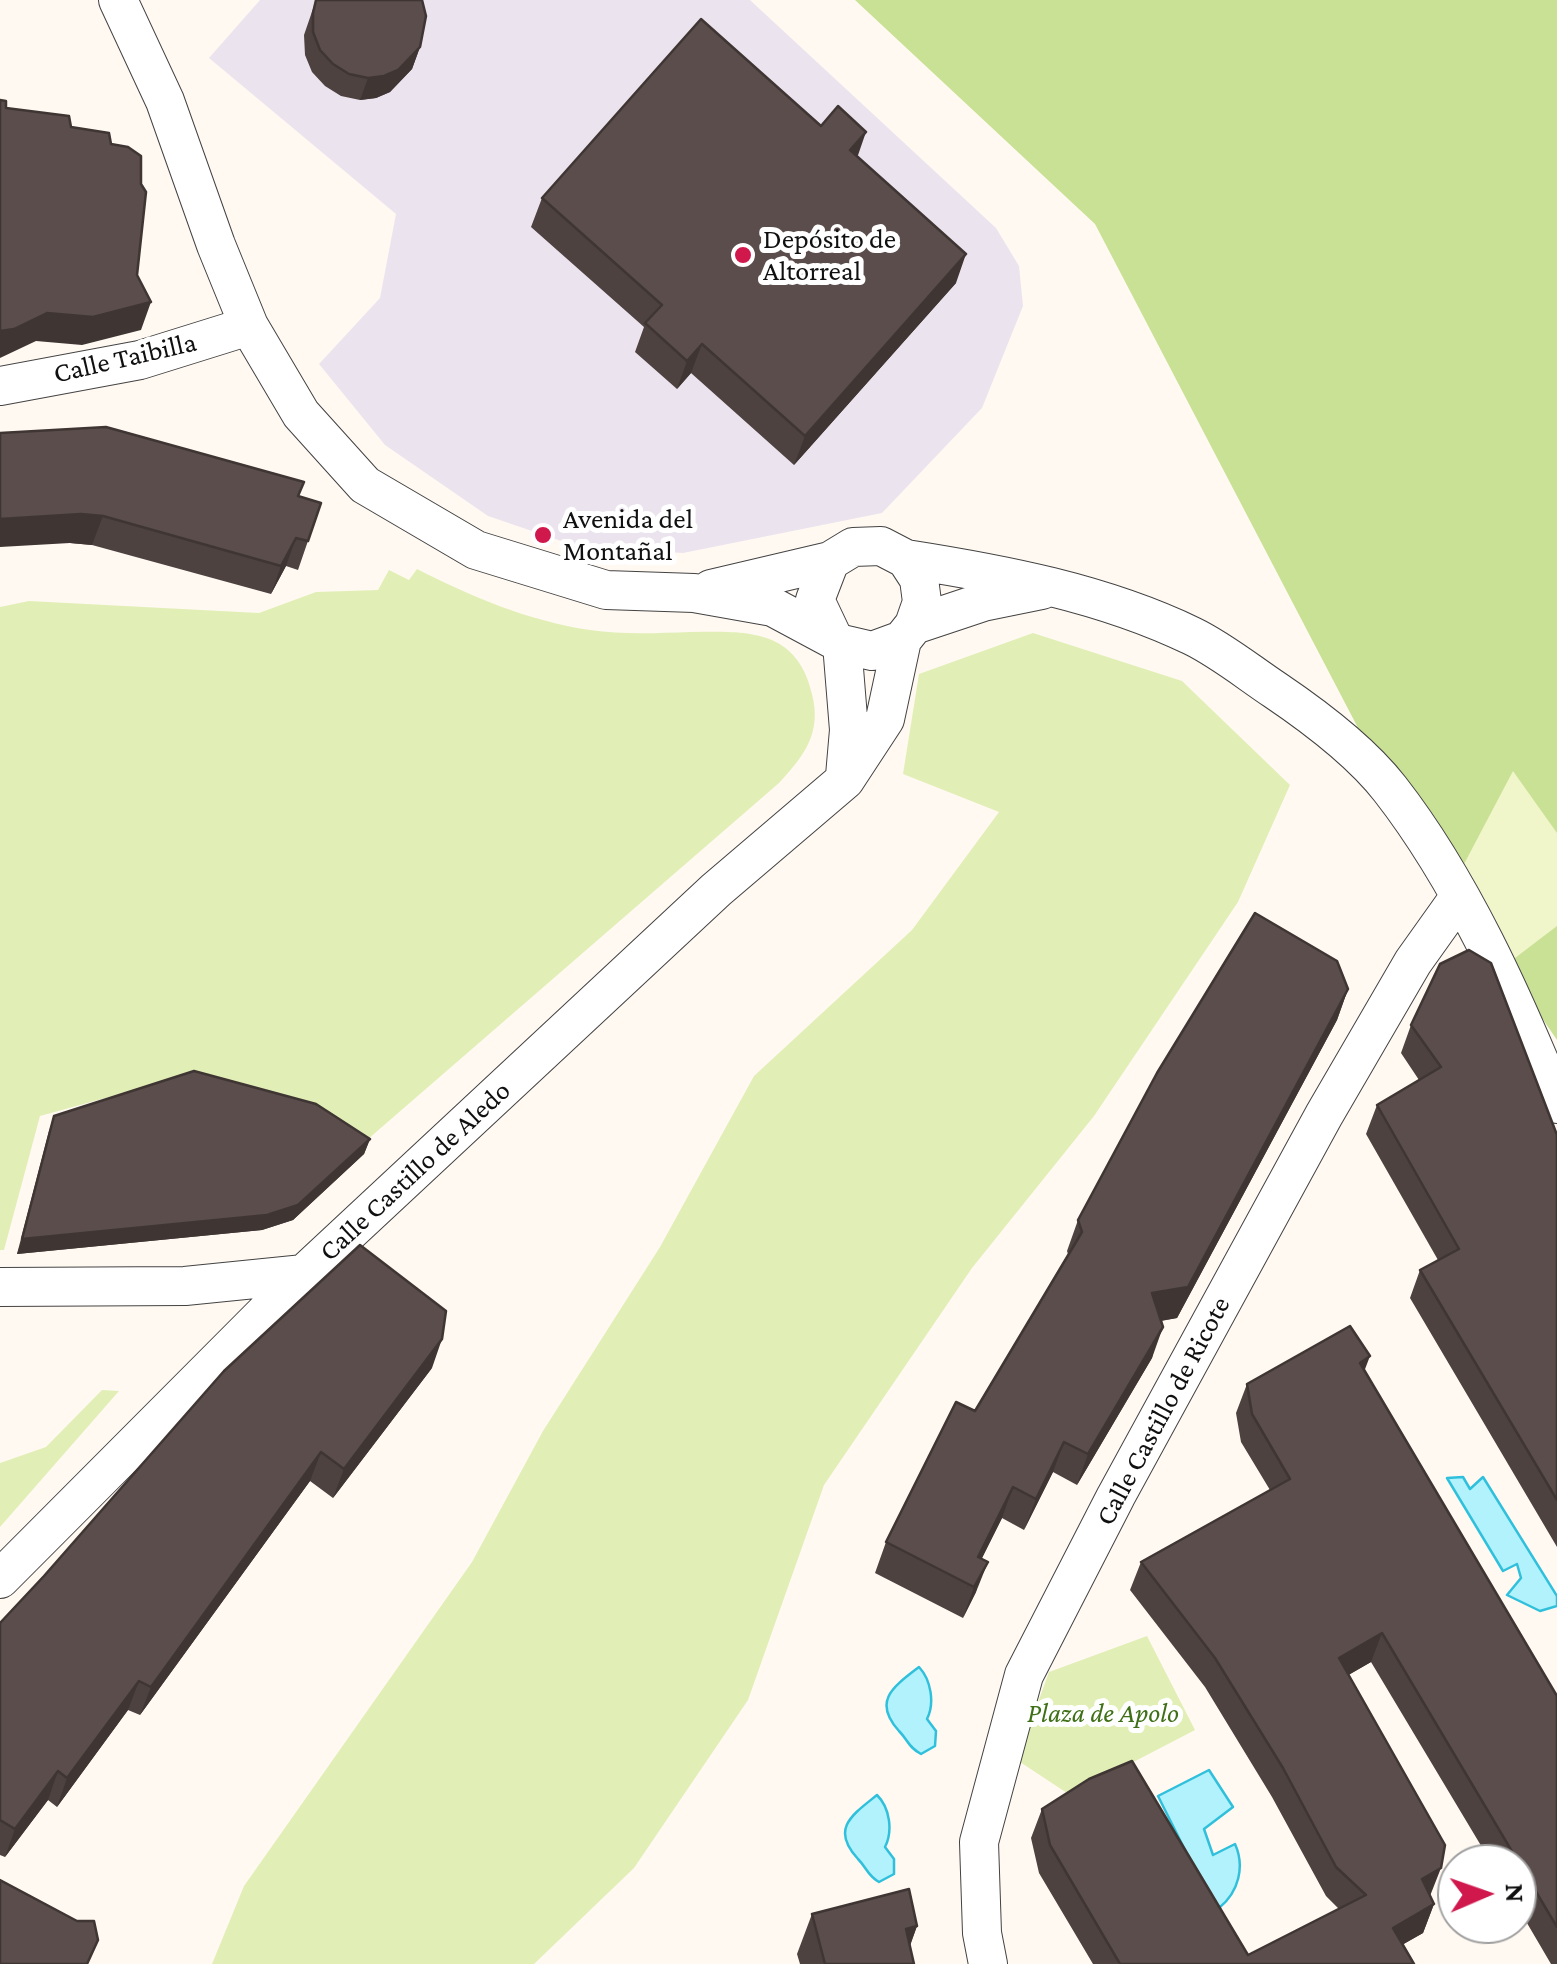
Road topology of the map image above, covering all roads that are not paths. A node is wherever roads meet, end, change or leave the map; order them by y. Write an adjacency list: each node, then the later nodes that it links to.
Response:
1 (118, 0): 2 (street)
2 (249, 326): 3 (street, Calle Taibilla); 7 (street)
3 (0, 386)
4 (906, 559): 5 (street); 6 (street); 8 (street)
5 (830, 561): 7 (street); 9 (street)
6 (1052, 588): 8 (street); 11 (street)
7 (694, 593): 9 (street)
8 (908, 632): 9 (street); 10 (street, Calle Castillo de Aledo)
9 (837, 641): 10 (street)
10 (845, 780): 13 (street, Calle Castillo de Aledo)
11 (1460, 896): 12 (street); 16 (street, Calle Castillo de Ricote)
12 (1557, 1104)
13 (304, 1274): 14 (street); 15 (street, Calle Castillo de Aledo)
14 (0, 1287)
15 (0, 1578)
16 (988, 1964)

